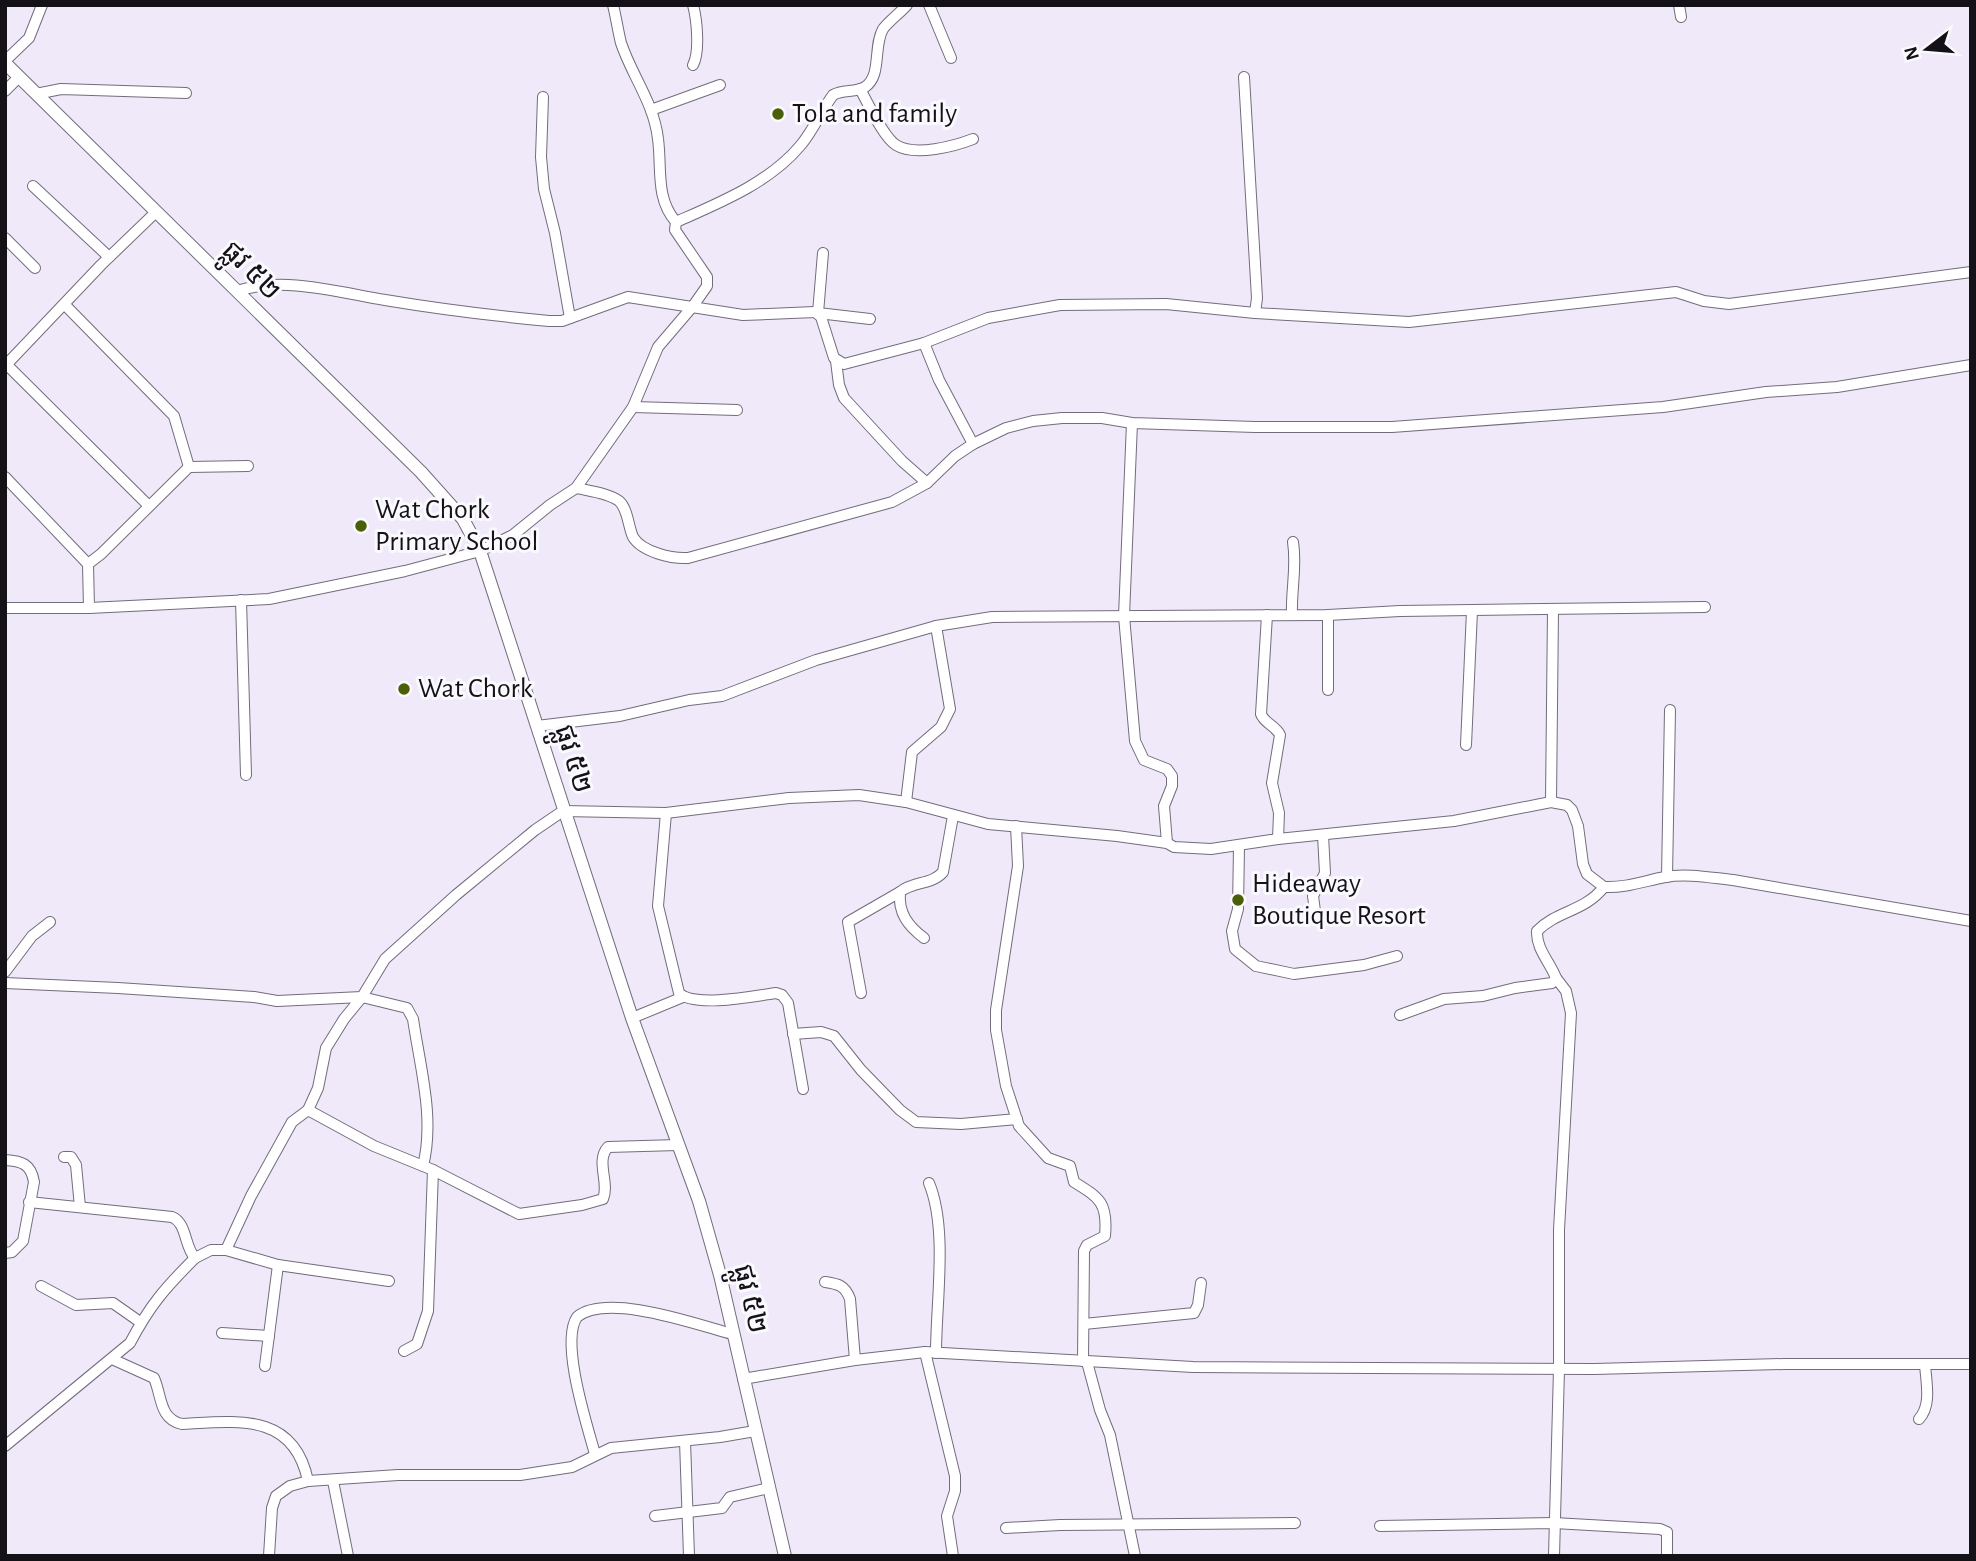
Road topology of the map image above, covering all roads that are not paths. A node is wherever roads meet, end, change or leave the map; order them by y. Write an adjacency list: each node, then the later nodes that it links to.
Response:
1 (42, 5): 9 (street)
2 (613, 5): 19 (street)
3 (693, 5): 10 (street)
4 (907, 5): 14 (street)
5 (929, 5): 8 (street)
6 (1679, 5): 7 (street)
7 (1681, 18)
8 (951, 58)
9 (5, 62): 11 (street, ផ្លូវ ៥២)
10 (693, 65)
11 (19, 77): 15 (street); 17 (street, ផ្លូវ ៥២)
12 (1244, 77): 33 (street)
13 (720, 85): 19 (street)
14 (860, 89): 20 (street); 23 (street)
15 (5, 90)
16 (186, 93): 17 (street)
17 (36, 94): 22 (street, ផ្លូវ ៥២)
18 (543, 97): 34 (street)
19 (651, 110): 23 (street)
20 (974, 139)
21 (33, 186): 26 (street)
22 (156, 212): 26 (street); 29 (street, ផ្លូវ ៥២)
23 (676, 222): 31 (street)
24 (5, 237): 27 (street)
25 (823, 253): 32 (street)
26 (109, 257): 30 (street)
27 (34, 268)
28 (1971, 272): 33 (street)
29 (237, 291): 34 (street); 51 (street, ផ្លូវ ៥២)
30 (65, 305): 38 (street); 45 (street)
31 (693, 306): 32 (street); 34 (street); 40 (street)
32 (818, 313): 35 (street); 37 (street)
33 (1255, 313): 36 (street)
34 (570, 318)
35 (870, 319)
36 (924, 343): 37 (street); 43 (street)
37 (836, 361): 47 (street)
38 (6, 365): 49 (street)
39 (1971, 365): 42 (street)
40 (633, 407): 41 (street); 48 (street)
41 (737, 410)
42 (1132, 423): 43 (street); 62 (street)
43 (973, 444): 47 (street)
44 (248, 466): 45 (street)
45 (189, 467): 49 (street)
46 (5, 477): 52 (street)
47 (927, 483): 48 (street)
48 (576, 488): 51 (street)
49 (149, 506): 52 (street)
50 (1293, 542): 59 (street)
51 (480, 551): 53 (street); 66 (street, ផ្លូវ ៥២)
52 (88, 564): 56 (street)
53 (241, 600): 56 (street); 68 (street)
54 (1705, 607): 57 (street)
55 (5, 608): 56 (street)
56 (89, 608)
57 (1553, 609): 58 (street); 70 (street)
58 (1472, 611): 61 (street); 67 (street)
59 (1292, 614): 60 (street); 61 (street)
60 (1266, 615): 62 (street); 76 (street)
61 (1328, 615): 64 (street)
62 (1124, 616): 63 (street); 77 (street)
63 (936, 626): 66 (street); 69 (street)
64 (1328, 690)
65 (1670, 710): 79 (street)
66 (537, 726): 71 (street, ផ្លូវ ៥២)
67 (1466, 745)
68 (246, 775)
69 (906, 802): 72 (street); 73 (street)
70 (1551, 802): 75 (street); 80 (street)
71 (564, 811): 72 (street); 91 (street); 94 (street, ផ្លូវ ៥២)
72 (666, 813): 92 (street)
73 (953, 816): 74 (street); 81 (street)
74 (1016, 826): 77 (street); 98 (street)
75 (1323, 835): 76 (street); 82 (street)
76 (1278, 839): 78 (street)
77 (1167, 843): 78 (street)
78 (1239, 846): 86 (street)
79 (1667, 877): 80 (street); 83 (street)
80 (1604, 887): 88 (street)
81 (900, 892): 85 (street); 90 (street)
82 (1316, 919)
83 (1971, 921)
84 (50, 922): 87 (street)
85 (924, 939)
86 (1397, 956)
87 (5, 972)
88 (1556, 978): 93 (street); 127 (street)
89 (5, 983): 91 (street)
90 (861, 993)
91 (362, 997): 97 (street); 102 (street)
92 (683, 998): 94 (street); 95 (street)
93 (1400, 1015)
94 (632, 1018): 99 (street, ផ្លូវ ៥២)
95 (793, 1034): 96 (street); 98 (street)
96 (803, 1089)
97 (308, 1110): 102 (street); 106 (street)
98 (1017, 1119): 115 (street)
99 (678, 1146): 102 (street); 117 (street, ផ្លូវ ៥២)
100 (64, 1157): 105 (street)
101 (5, 1160): 104 (street)
102 (428, 1168): 119 (street)
103 (929, 1183): 120 (street)
104 (29, 1202): 105 (street); 107 (street)
105 (80, 1208): 108 (street)
106 (226, 1250): 108 (street); 109 (street)
107 (5, 1253)
108 (195, 1258): 114 (street)
109 (278, 1265): 110 (street); 118 (street)
110 (389, 1281)
111 (825, 1282): 122 (street)
112 (1201, 1283): 115 (street)
113 (41, 1286): 114 (street)
114 (140, 1322): 121 (street)
115 (1084, 1324): 123 (street)
116 (222, 1333): 118 (street)
117 (732, 1334): 128 (street, ផ្លូវ ៥២); 133 (street)
118 (269, 1336): 126 (street)
119 (404, 1352)
120 (930, 1352): 122 (street); 123 (street); 148 (street)
121 (112, 1359): 132 (street); 134 (street)
122 (855, 1360): 128 (street)
123 (1085, 1362): 127 (street); 141 (street)
124 (1925, 1364): 125 (street); 127 (street); 129 (street)
125 (1971, 1364)
126 (264, 1366)
127 (1559, 1369): 139 (street)
128 (743, 1379): 130 (street, ផ្លូវ ៥២)
129 (1919, 1419)
130 (755, 1432): 131 (street); 136 (street, ផ្លូវ ៥២)
131 (685, 1441): 133 (street); 137 (street)
132 (5, 1446)
133 (595, 1454): 135 (street)
134 (308, 1481): 135 (street); 144 (street)
135 (333, 1481): 145 (street)
136 (769, 1488): 137 (street); 147 (street, ផ្លូវ ៥២)
137 (686, 1513): 138 (street); 146 (street)
138 (655, 1516)
139 (1554, 1523): 142 (street); 150 (street); 151 (street)
140 (1295, 1524): 141 (street)
141 (1129, 1525): 143 (street); 149 (street)
142 (1380, 1526)
143 (1006, 1528)
144 (269, 1556)
145 (348, 1556)
146 (689, 1556)
147 (785, 1556)
148 (953, 1556)
149 (1135, 1556)
150 (1554, 1556)
151 (1667, 1556)

